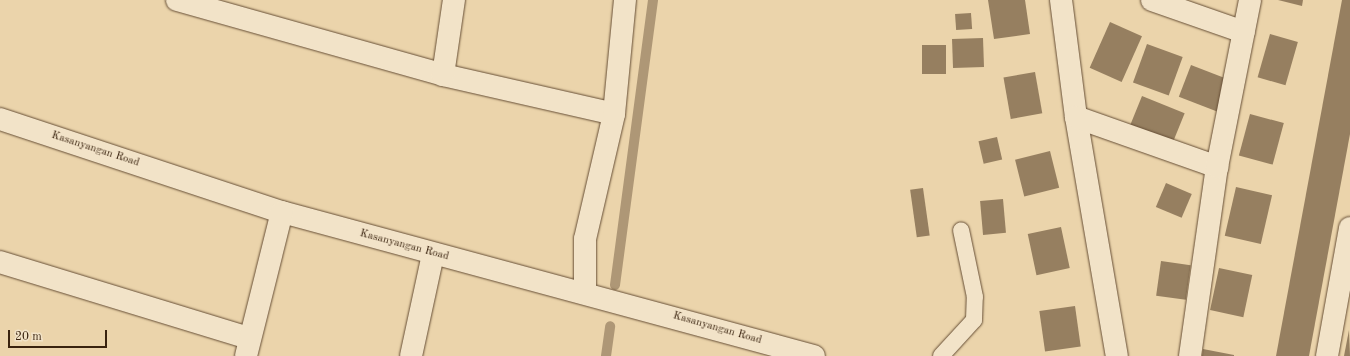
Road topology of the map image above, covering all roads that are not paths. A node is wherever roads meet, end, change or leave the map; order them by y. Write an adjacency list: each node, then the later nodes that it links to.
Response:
1 (176, 0): 8 (street)
2 (454, 0): 8 (street)
3 (625, 0): 9 (street)
4 (1061, 0): 10 (street)
5 (1152, 0): 7 (street)
6 (1250, 0): 7 (street)
7 (1244, 32): 12 (street)
8 (443, 75): 9 (street)
9 (614, 114): 18 (street)
10 (1076, 117): 12 (street); 23 (street)
11 (0, 119): 13 (street, Kasanyangan Road)
12 (1217, 167): 24 (street)
13 (282, 212): 16 (street, Kasanyangan Road); 19 (street)
14 (1350, 228): 25 (street)
15 (961, 230): 22 (lane)
16 (433, 254): 18 (street, Kasanyangan Road); 20 (street)
17 (0, 262): 19 (street)
18 (585, 292): 21 (street, Kasanyangan Road)
19 (247, 347)
20 (411, 356)
21 (814, 356)
22 (941, 356)
23 (1117, 356)
24 (1190, 356)
25 (1327, 356)

